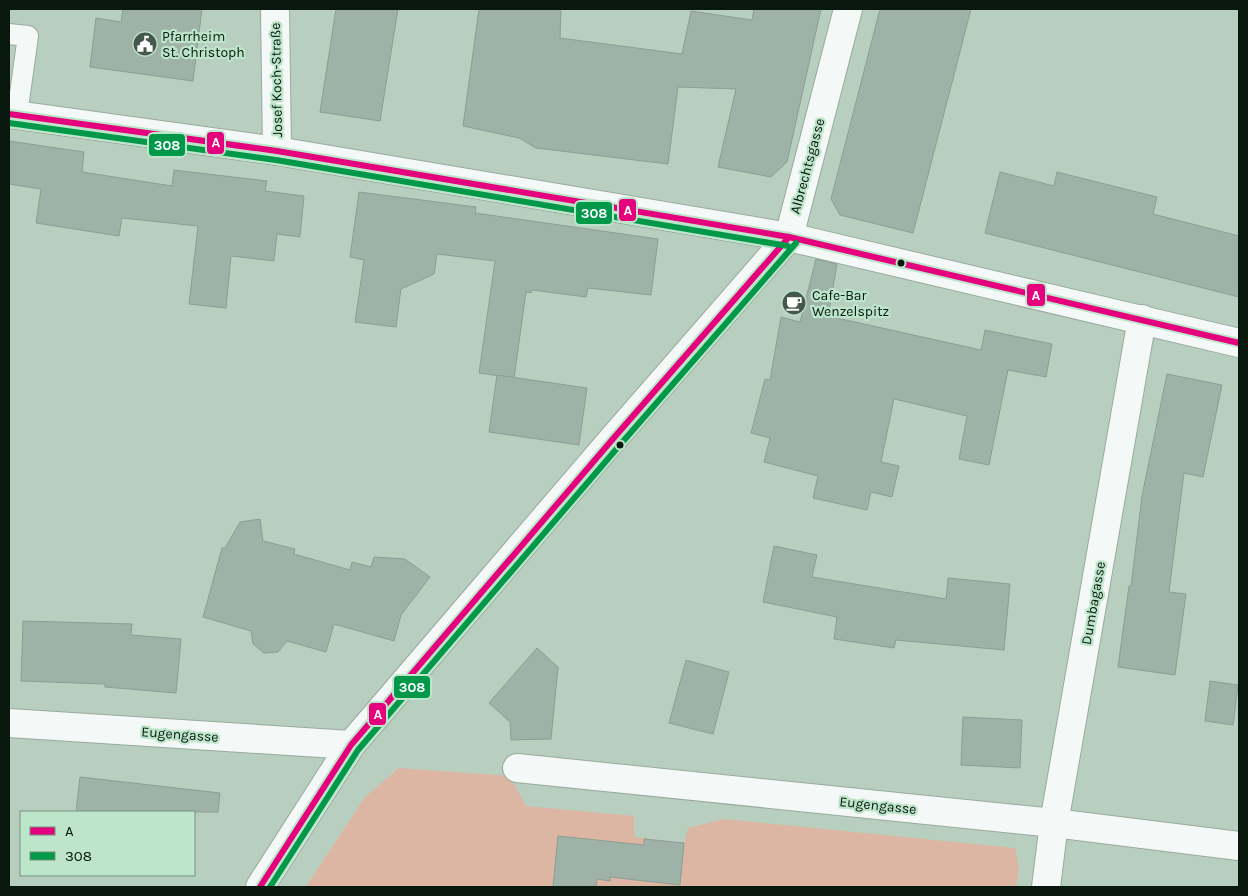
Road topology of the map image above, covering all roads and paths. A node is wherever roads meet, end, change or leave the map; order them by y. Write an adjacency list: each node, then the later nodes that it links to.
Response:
1 (275, 9): 5 (street, Josef Koch-Straße)
2 (848, 9): 6 (street, Albrechtsgasse)
3 (9, 34): 4 (lane)
4 (13, 115): 5 (street)
5 (277, 151): 6 (street)
6 (789, 237): 7 (street); 10 (street, Albrechtsgasse)
7 (1142, 319): 8 (street); 12 (street, Dumbagasse)
8 (1239, 343)
9 (9, 723): 10 (street, Eugengasse)
10 (351, 745): 14 (street, Albrechtsgasse)
11 (517, 768): 12 (street, Eugengasse)
12 (1054, 823): 13 (street, Eugengasse); 15 (street, Dumbagasse)
13 (1239, 846)
14 (260, 887)
15 (1046, 887)

